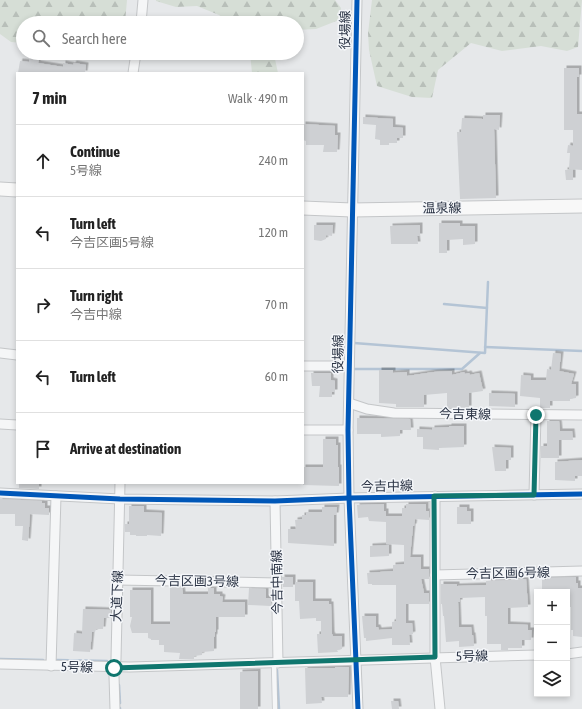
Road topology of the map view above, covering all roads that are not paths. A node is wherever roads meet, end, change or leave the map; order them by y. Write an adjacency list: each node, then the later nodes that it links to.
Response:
1 (143, 0): 3 (street)
2 (357, 0): 10 (street, 役場線)
3 (142, 16)
4 (135, 60): 5 (street)
5 (133, 72)
6 (0, 189): 7 (street)
7 (16, 190)
8 (582, 206): 10 (street, 温泉線)
9 (304, 208): 10 (street, 温泉線)
10 (352, 210): 14 (street, 役場線)
11 (0, 353): 12 (street)
12 (16, 354)
13 (304, 366): 14 (street)
14 (349, 366): 15 (street, 役場線)
15 (349, 402): 16 (street, 今吉東線); 21 (street, 役場線)
16 (536, 415): 17 (street, 今吉東線); 25 (street)
17 (582, 415)
18 (0, 424): 19 (street)
19 (16, 425)
20 (304, 430): 21 (street)
21 (348, 430): 28 (street, 役場線)
22 (120, 484): 29 (street, 大道下線)
23 (0, 493): 26 (street, 今吉中線)
24 (582, 494): 25 (street, 今吉中線)
25 (534, 495): 27 (street, 今吉中線)
26 (56, 496): 29 (street, 今吉中線); 42 (street)
27 (434, 496): 28 (street, 今吉中線); 32 (street)
28 (349, 498): 30 (street, 今吉中線); 39 (street, 役場線)
29 (120, 499): 30 (street, 今吉中線); 33 (street, 大道下線)
30 (275, 501): 34 (street, 今吉中南線)
31 (582, 571): 32 (street, 今吉区画6号線)
32 (435, 575): 38 (street)
33 (118, 580): 34 (street, 今吉区画3号線); 43 (street, 大道下線)
34 (277, 583): 40 (street, 今吉中南線)
35 (582, 652): 36 (street)
36 (570, 654)
37 (534, 655): 38 (street, 5号線)
38 (435, 657): 39 (street, 5号線); 47 (street)
39 (356, 660): 40 (street, 5号線); 46 (street, 役場線)
40 (276, 663): 43 (street, 5号線); 45 (lane)
41 (0, 664): 42 (street, 5号線)
42 (51, 666): 43 (street, 5号線)
43 (114, 668): 44 (street, 大道下線)
44 (115, 709)
45 (276, 709)
46 (358, 709)
47 (440, 709)

